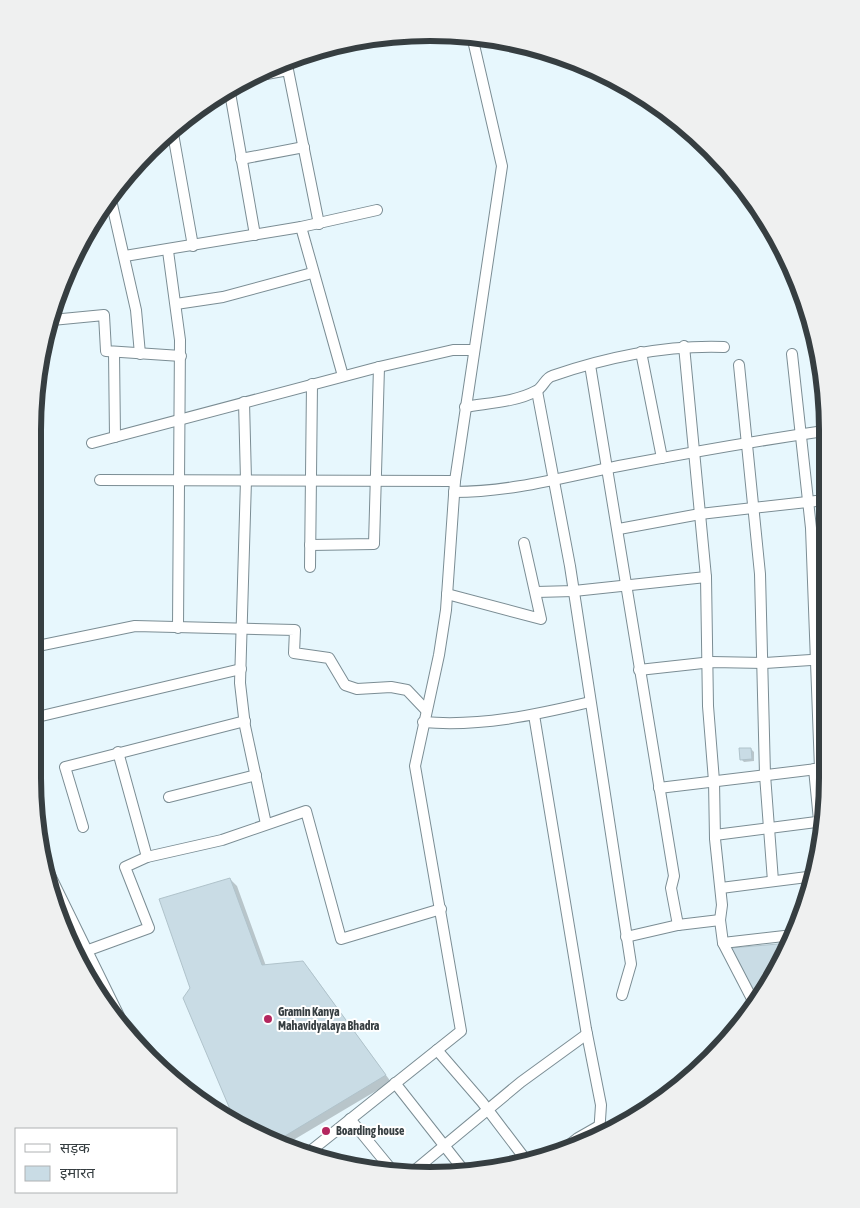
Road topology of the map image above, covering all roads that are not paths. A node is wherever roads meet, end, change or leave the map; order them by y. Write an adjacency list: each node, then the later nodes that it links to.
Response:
1 (474, 44): 20 (street)
2 (280, 72): 5 (street)
3 (231, 96): 6 (street)
4 (174, 138): 12 (street)
5 (304, 147): 6 (street); 9 (street)
6 (242, 158): 11 (street)
7 (113, 206): 14 (street)
8 (377, 210): 9 (street)
9 (319, 224): 10 (street)
10 (301, 227): 11 (street); 15 (street)
11 (255, 235): 12 (street)
12 (193, 246): 13 (street)
13 (168, 251): 14 (street); 16 (street)
14 (125, 256): 23 (street)
15 (312, 273): 16 (street); 29 (street)
16 (176, 304): 25 (street)
17 (57, 320): 21 (street)
18 (684, 346): 19 (street); 22 (street); 40 (street)
19 (724, 347)
20 (473, 350): 28 (street); 33 (street)
21 (114, 352): 23 (street); 37 (street)
22 (641, 352): 26 (street); 41 (street)
23 (140, 354): 25 (street)
24 (792, 354): 36 (street)
25 (181, 356): 34 (street)
26 (590, 365): 31 (street); 42 (street)
27 (739, 365): 38 (street)
28 (379, 366): 29 (street); 48 (street)
29 (342, 376): 30 (street)
30 (312, 384): 32 (street); 47 (street)
31 (537, 391): 33 (street); 44 (street)
32 (244, 402): 34 (street); 46 (street)
33 (465, 406): 49 (street)
34 (182, 419): 37 (street); 43 (street)
35 (819, 432): 36 (street)
36 (802, 434): 38 (street); 52 (street)
37 (115, 437): 39 (street)
38 (746, 442): 40 (street); 53 (street)
39 (92, 443)
40 (693, 452): 41 (street); 54 (street)
41 (662, 458): 42 (street)
42 (608, 469): 44 (street); 55 (street)
43 (181, 479): 45 (street); 46 (street); 64 (street)
44 (555, 479): 50 (street); 61 (street)
45 (100, 480)
46 (246, 480): 47 (street); 65 (street)
47 (311, 480): 48 (street); 57 (street)
48 (376, 481): 49 (street); 57 (street)
49 (455, 482): 50 (street)
50 (454, 492): 63 (street)
51 (819, 501): 52 (street)
52 (809, 502): 53 (street); 66 (street)
53 (754, 508): 54 (street); 70 (street)
54 (700, 514): 55 (street); 59 (street)
55 (619, 529): 60 (street)
56 (524, 543): 62 (street)
57 (310, 545): 58 (street)
58 (310, 567)
59 (706, 577): 60 (street); 69 (street)
60 (628, 584): 61 (street); 72 (street)
61 (574, 591): 62 (street); 73 (street)
62 (536, 592): 63 (street)
63 (447, 594): 74 (street)
64 (178, 628): 65 (street); 67 (street)
65 (241, 630): 71 (street); 74 (street)
66 (819, 633)
67 (41, 645)
68 (819, 659): 70 (street)
69 (707, 662): 70 (street); 72 (street); 83 (street)
70 (762, 663): 81 (street)
71 (240, 669): 76 (street); 77 (street)
72 (639, 670): 84 (street)
73 (590, 702): 75 (street); 100 (street)
74 (426, 710): 78 (street)
75 (534, 715): 78 (street); 106 (street)
76 (41, 716)
77 (245, 721): 79 (street); 82 (street)
78 (423, 722): 96 (street)
79 (118, 752): 89 (street); 91 (street)
80 (819, 769): 81 (street)
81 (765, 775): 83 (street); 88 (street)
82 (256, 776): 85 (street); 87 (street)
83 (714, 781): 84 (street); 90 (street)
84 (659, 788): 98 (street)
85 (168, 797)
86 (816, 821): 88 (street)
87 (266, 824): 91 (street); 96 (street)
88 (768, 826): 90 (street); 93 (street)
89 (83, 827)
90 (715, 835): 94 (street)
91 (147, 857): 102 (street)
92 (806, 877): 93 (street)
93 (773, 881): 94 (street)
94 (720, 888): 97 (street)
95 (61, 901): 102 (street)
96 (440, 909): 107 (street)
97 (720, 920): 98 (street); 101 (street)
98 (678, 925): 100 (street)
99 (785, 936): 101 (street)
100 (626, 937): 104 (street)
101 (723, 942): 105 (street)
102 (83, 951): 103 (street)
103 (105, 991)
104 (622, 995)
105 (751, 997)
106 (587, 1034): 109 (street); 111 (street)
107 (437, 1050): 108 (street); 109 (street)
108 (395, 1083): 110 (street); 112 (street)
109 (488, 1110): 112 (street); 114 (street)
110 (350, 1119): 113 (street); 115 (street)
111 (599, 1128)
112 (445, 1145): 116 (street); 117 (street)
113 (313, 1149)
114 (523, 1156)
115 (387, 1164)
116 (461, 1165)
117 (419, 1167)

